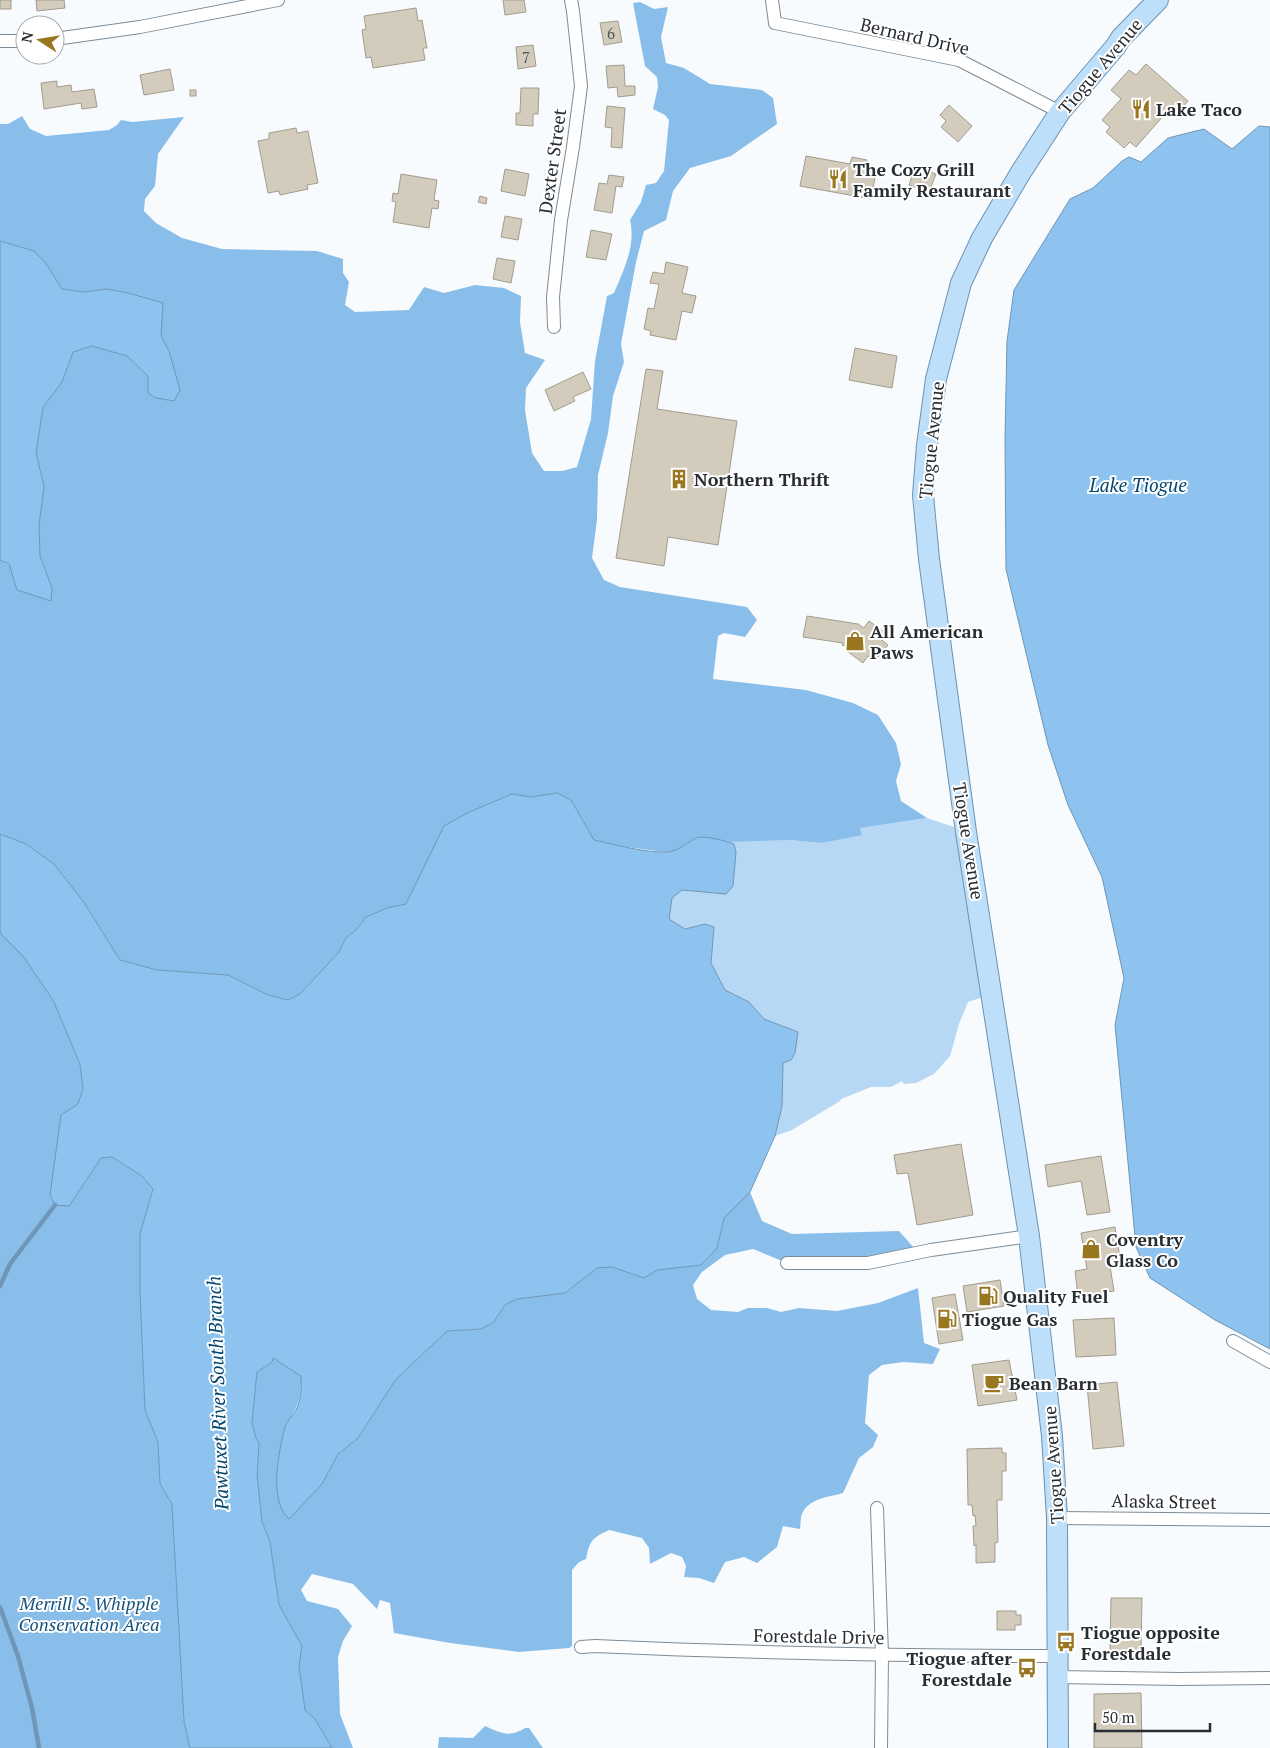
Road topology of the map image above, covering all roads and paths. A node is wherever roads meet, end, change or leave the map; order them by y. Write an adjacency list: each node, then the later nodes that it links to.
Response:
1 (278, 0): 5 (street)
2 (571, 0): 9 (street, Dexter Street)
3 (772, 0): 8 (street, Bernard Drive)
4 (1158, 0): 8 (main road, Tiogue Avenue)
5 (65, 37)
6 (15, 40): 7 (street)
7 (0, 41)
8 (1060, 112): 10 (main road, Tiogue Avenue)
9 (554, 327)
10 (1029, 1236): 11 (street); 15 (main road, Tiogue Avenue)
11 (787, 1263)
12 (1233, 1341): 13 (street)
13 (1270, 1362)
14 (877, 1508): 18 (street)
15 (1057, 1518): 16 (street, Alaska Street); 19 (main road, Tiogue Avenue)
16 (1270, 1520)
17 (581, 1647): 18 (street, Forestdale Drive)
18 (882, 1655): 19 (street, Forestdale Drive); 22 (street)
19 (1057, 1656): 20 (main road, Tiogue Avenue)
20 (1058, 1677): 21 (street); 23 (main road, Tiogue Avenue)
21 (1270, 1678)
22 (882, 1748)
23 (1058, 1748)

